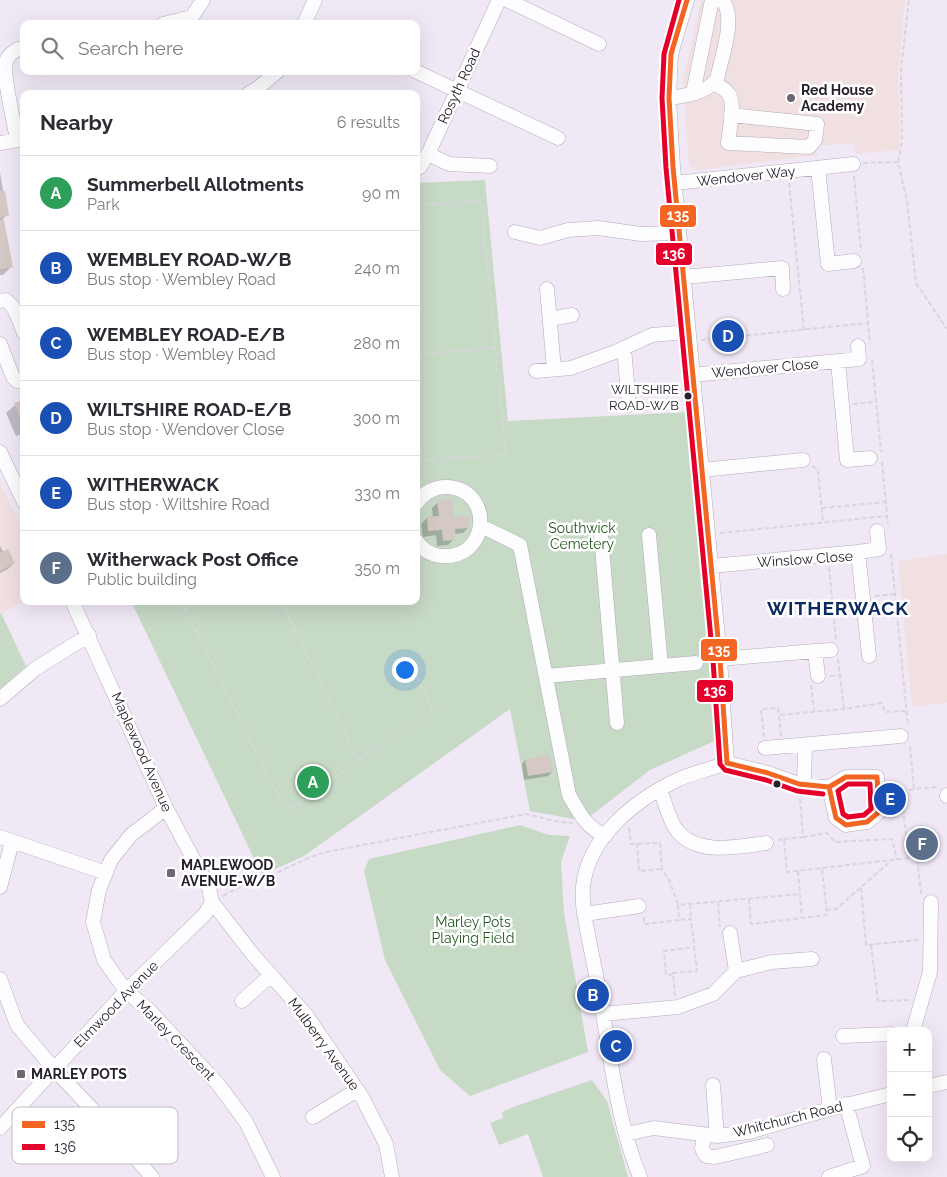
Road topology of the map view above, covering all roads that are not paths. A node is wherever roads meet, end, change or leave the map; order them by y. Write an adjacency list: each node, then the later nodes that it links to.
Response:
1 (203, 0): 8 (street)
2 (315, 0): 9 (street)
3 (499, 0): 16 (street, Rosyth Road)
4 (507, 0): 10 (street)
5 (687, 0): 18 (street)
6 (712, 0): 17 (street)
7 (722, 0): 14 (street)
8 (180, 20)
9 (306, 20)
10 (599, 44)
11 (20, 50): 20 (street)
12 (420, 73): 16 (street)
13 (274, 75): 15 (street)
14 (714, 83): 17 (street); 19 (street)
15 (258, 90)
16 (457, 90): 21 (street); 24 (street, Rosyth Road)
17 (693, 93): 18 (street)
18 (669, 98): 29 (street)
19 (731, 115): 19 (street)
20 (20, 136)
21 (558, 138)
22 (20, 140): 23 (street)
23 (0, 143)
24 (428, 154): 26 (street); 27 (street, Rosyth Road)
25 (853, 164): 28 (street, Wendover Way)
26 (490, 166)
27 (420, 167)
28 (818, 168): 29 (street, Wendover Way); 32 (street)
29 (675, 183): 31 (street)
30 (515, 232): 31 (street)
31 (679, 233): 33 (street)
32 (859, 258)
33 (684, 277): 35 (street); 40 (street)
34 (547, 289): 38 (street)
35 (783, 289)
36 (0, 301): 39 (street)
37 (572, 315): 38 (street)
38 (550, 319): 46 (street)
39 (20, 323)
40 (688, 337): 43 (street); 48 (street)
41 (0, 344): 45 (street)
42 (864, 344): 44 (street, Wendover Close)
43 (624, 348): 46 (street); 50 (street)
44 (838, 362): 48 (street, Wendover Close); 52 (street, Wendover Close)
45 (4, 367): 49 (street)
46 (554, 369): 47 (street)
47 (536, 371)
48 (692, 375): 54 (street)
49 (20, 381)
50 (629, 404)
51 (0, 452): 55 (street)
52 (870, 458)
53 (803, 460): 54 (street)
54 (700, 470): 63 (street)
55 (20, 485)
56 (420, 498): 57 (street)
57 (480, 526): 61 (street); 73 (street)
58 (882, 528): 62 (street)
59 (649, 535): 71 (street)
60 (601, 536): 72 (street)
61 (420, 544)
62 (858, 552): 63 (street, Winslow Close); 68 (street, Winslow Close)
63 (710, 566): 69 (street)
64 (74, 605): 65 (street, Maplewood Avenue)
65 (89, 635): 75 (street); 84 (street, Maplewood Avenue)
66 (835, 648): 67 (street)
67 (815, 651): 69 (street); 74 (street)
68 (869, 656)
69 (720, 660): 80 (street)
70 (696, 663): 71 (street)
71 (661, 666): 72 (street)
72 (612, 670): 73 (street); 76 (street)
73 (546, 676): 85 (street)
74 (818, 676)
75 (0, 699)
76 (617, 723)
77 (906, 736): 78 (street)
78 (806, 745): 79 (street); 81 (street)
79 (765, 748)
80 (727, 763): 81 (street); 83 (street)
81 (802, 784): 82 (street)
82 (829, 787)
83 (660, 789): 85 (street); 87 (street)
84 (166, 808): 88 (street, Marley Crescent); 90 (street, Maplewood Avenue)
85 (605, 836): 93 (street)
86 (6, 840): 88 (street); 89 (street)
87 (766, 844)
88 (106, 874): 99 (street, Marley Crescent)
89 (0, 887)
90 (212, 902): 97 (street, Mulberry Avenue); 99 (street, Elmwood Avenue)
91 (931, 902): 102 (street)
92 (639, 906): 93 (street)
93 (584, 914): 101 (street)
94 (730, 933): 96 (street)
95 (812, 959): 96 (street)
96 (736, 971): 101 (street)
97 (271, 975): 100 (street); 110 (street, Mulberry Avenue)
98 (0, 979): 106 (street)
99 (126, 991): 106 (street, Elmwood Avenue); 124 (street, Marley Crescent)
100 (242, 1001)
101 (603, 1014): 119 (street)
102 (914, 1027)
103 (887, 1034): 104 (street)
104 (843, 1036)
105 (824, 1059): 115 (street)
106 (54, 1069): 113 (street, Elmwood Avenue); 114 (street)
107 (947, 1082): 109 (street)
108 (713, 1085): 120 (street)
109 (932, 1085)
110 (357, 1090): 117 (street); 125 (street, Mulberry Avenue)
111 (887, 1095): 112 (street, Whitchurch Road)
112 (846, 1104): 115 (street, Whitchurch Road); 127 (street)
113 (19, 1107)
114 (90, 1107)
115 (830, 1109): 120 (street, Whitchurch Road)
116 (12, 1115): 118 (street, Elmwood Avenue)
117 (313, 1117)
118 (0, 1128)
119 (626, 1134): 120 (street, Whitchurch Road); 126 (street)
120 (710, 1135): 121 (street)
121 (766, 1145)
122 (141, 1164): 123 (street)
123 (152, 1177)
124 (273, 1177)
125 (392, 1177)
126 (640, 1177)
127 (828, 1177)

